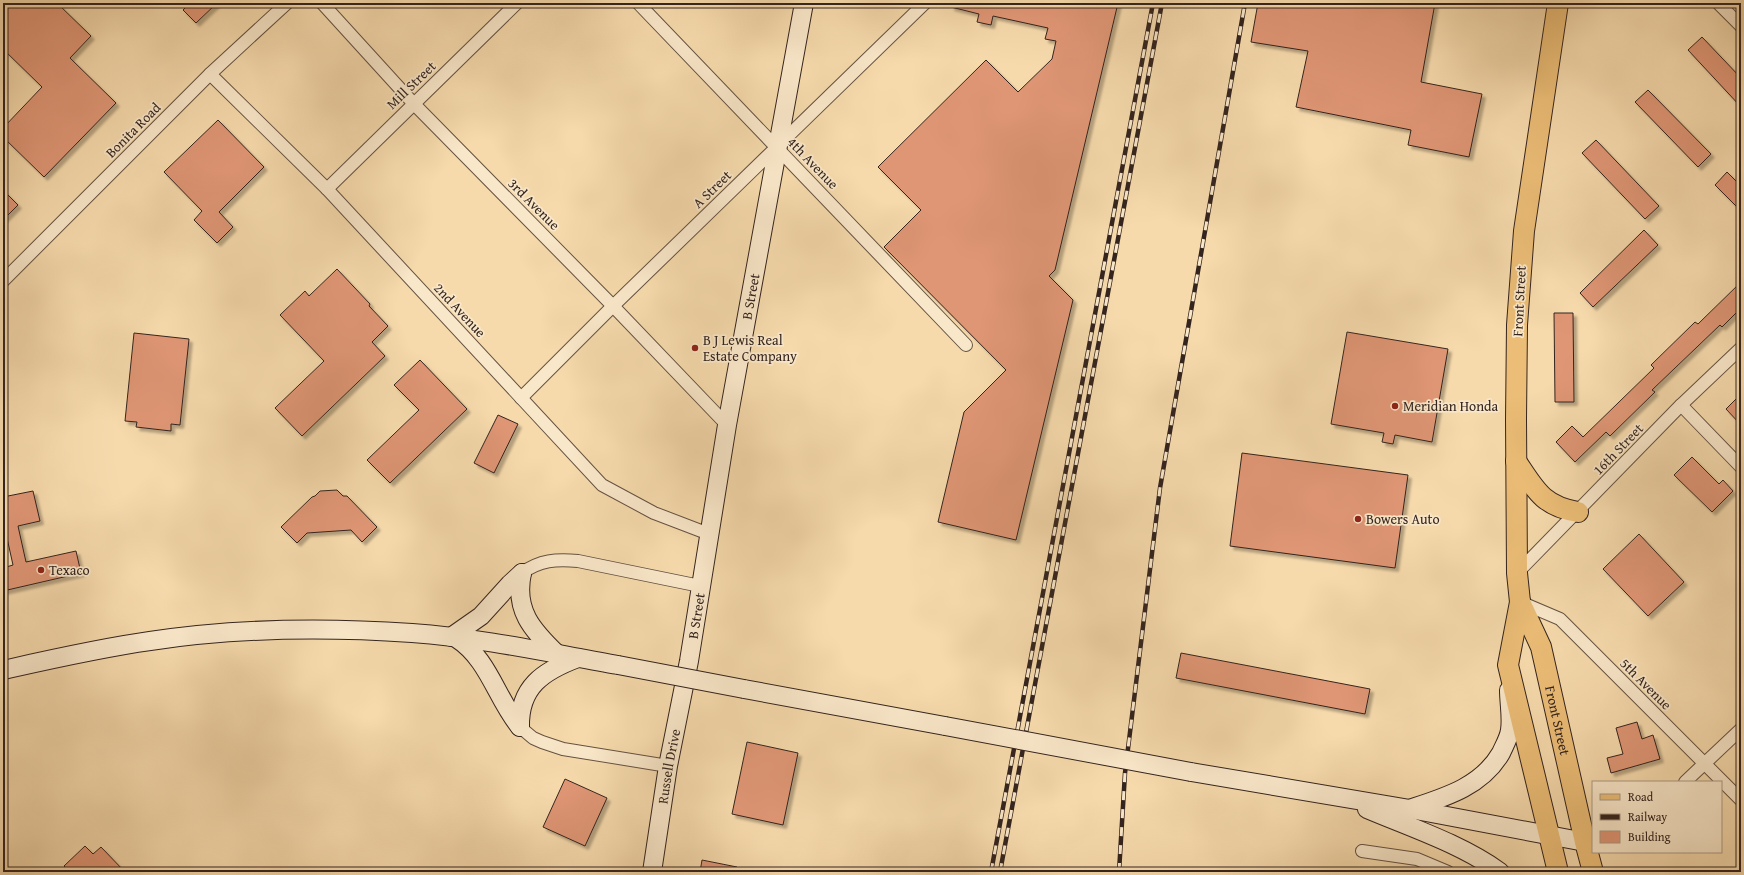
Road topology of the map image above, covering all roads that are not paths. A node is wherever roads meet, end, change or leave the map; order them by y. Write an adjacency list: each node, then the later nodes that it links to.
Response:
1 (287, 3): 10 (street, Bonita Road)
2 (322, 3): 11 (street, 3rd Avenue)
3 (517, 3): 11 (street, Mill Street)
4 (638, 3): 12 (street, 4th Avenue)
5 (804, 3): 12 (main road, B Street)
6 (925, 3): 12 (street, A Street)
7 (1558, 3): 21 (main road, Front Street)
8 (1720, 4): 9 (street)
9 (1741, 26)
10 (210, 74): 13 (street, 2nd Avenue); 14 (street, Bonita Road)
11 (414, 104): 13 (street, Mill Street); 15 (street, 3rd Avenue)
12 (777, 148): 15 (street, A Street); 16 (street, 4th Avenue); 20 (main road, B Street)
13 (327, 189): 18 (street, 2nd Avenue)
14 (3, 280)
15 (613, 306): 18 (street, A Street); 20 (street, 3rd Avenue)
16 (966, 345)
17 (1741, 348): 19 (street, 16th Street)
18 (521, 398): 24 (street, 2nd Avenue)
19 (1681, 405): 22 (street); 23 (street, 16th Street)
20 (728, 424): 24 (main road, B Street)
21 (1516, 461): 23 (main road); 26 (main road, Front Street)
22 (1741, 467)
23 (1578, 512): 26 (street, 16th Street)
24 (709, 534): 27 (main road, B Street)
25 (522, 573): 27 (street); 29 (main road); 30 (main road)
26 (1517, 573): 28 (main road, Front Street)
27 (700, 586): 32 (main road, B Street)
28 (1520, 602): 33 (main road, Front Street); 37 (street, 5th Avenue); 46 (main road, Front Street)
29 (453, 638): 30 (main road); 34 (main road); 35 (main road)
30 (557, 654): 31 (main road)
31 (578, 658): 35 (main road); 42 (main road, bridge)
32 (689, 661): 38 (main road, Russell Drive)
33 (1508, 666): 44 (main road); 45 (main road, Front Street)
34 (3, 670)
35 (520, 727): 38 (street)
36 (1741, 729): 37 (street)
37 (1704, 764): 39 (street); 40 (street, 5th Avenue)
38 (668, 766): 48 (main road, Russell Drive)
39 (1685, 781)
40 (1721, 781)
41 (1722, 782): 43 (street, 5th Avenue)
42 (1343, 798): 44 (main road); 50 (main road)
43 (1741, 800)
44 (1410, 808): 45 (main road)
45 (1550, 836): 46 (main road); 51 (main road, Front Street)
46 (1589, 842): 52 (main road, Front Street)
47 (1362, 851): 49 (street)
48 (652, 872)
49 (1448, 872)
50 (1500, 872)
51 (1558, 872)
52 (1593, 872)

